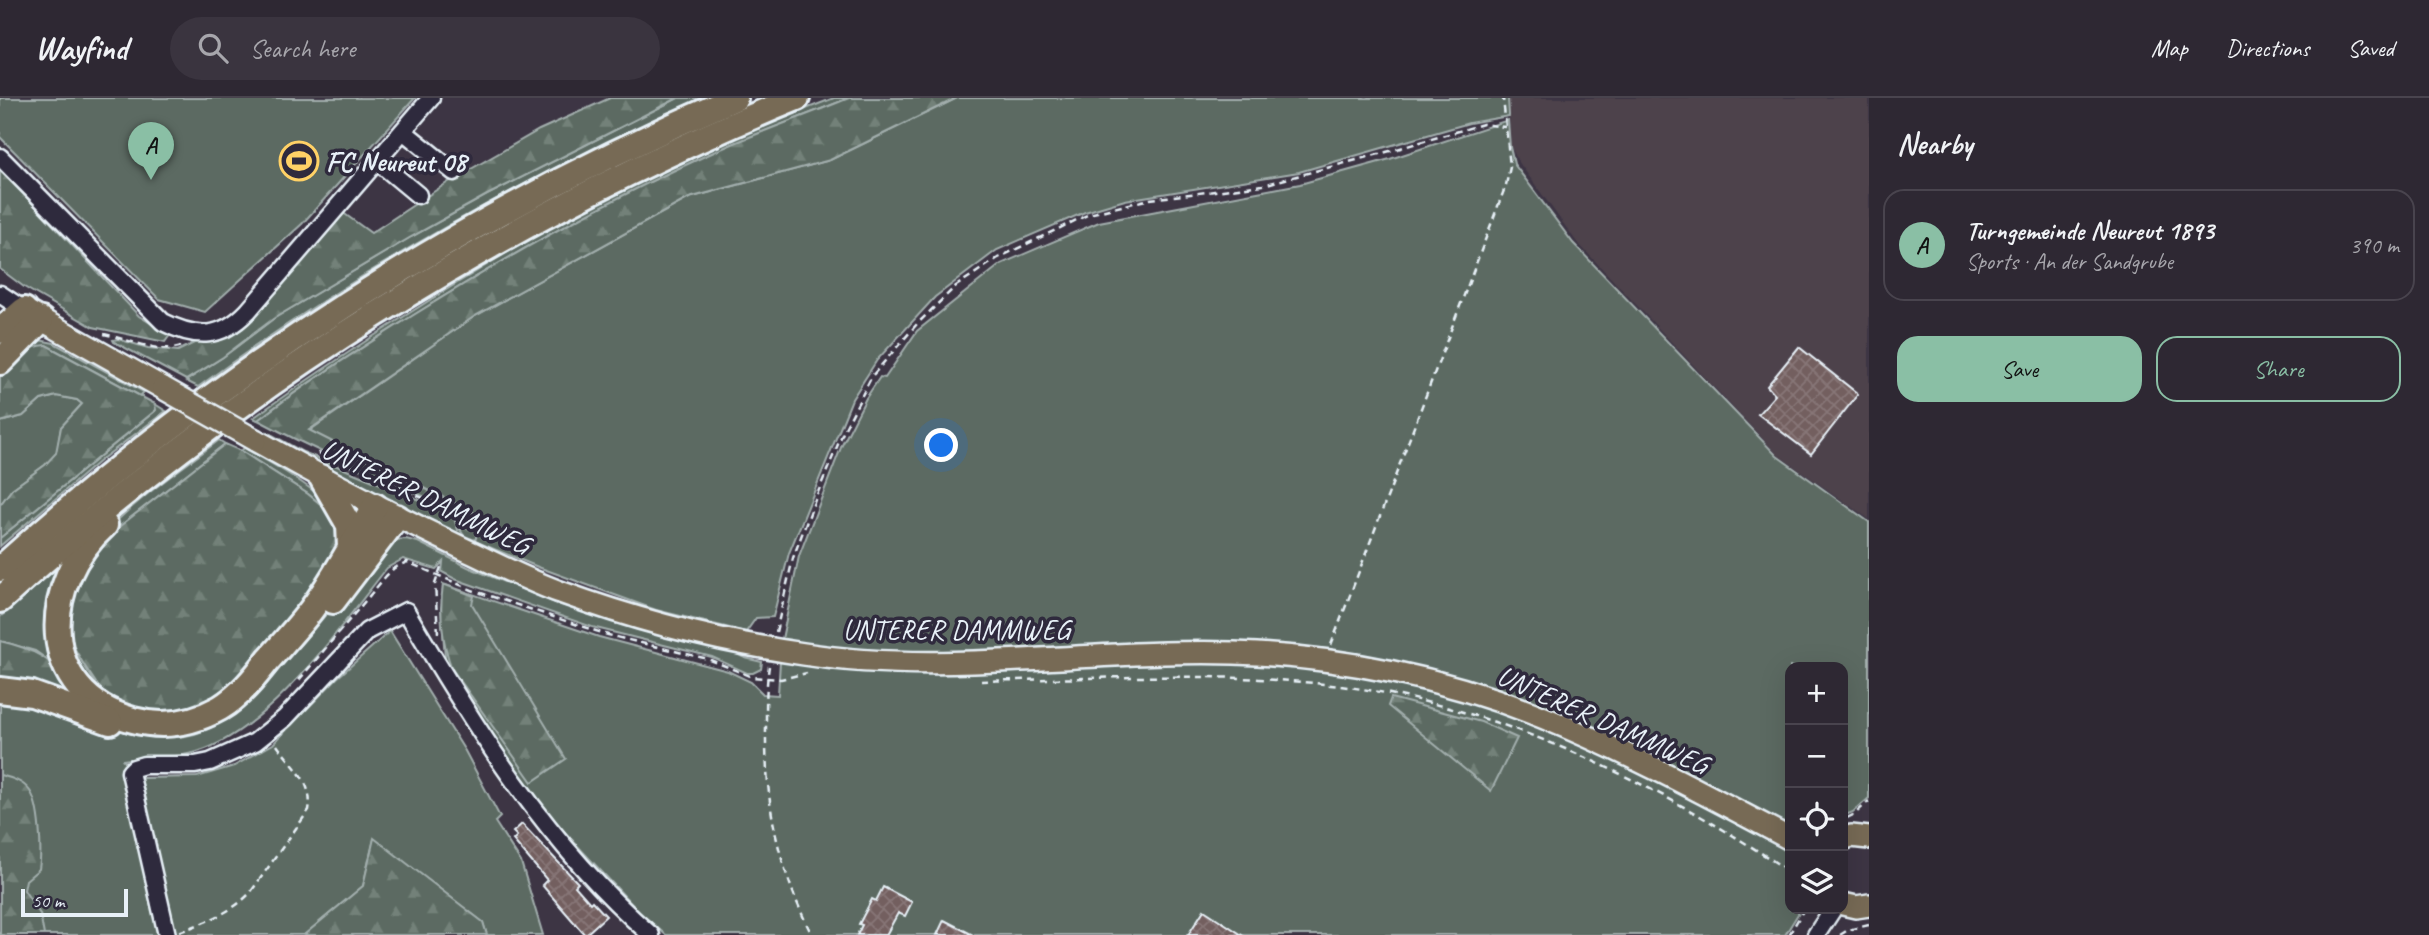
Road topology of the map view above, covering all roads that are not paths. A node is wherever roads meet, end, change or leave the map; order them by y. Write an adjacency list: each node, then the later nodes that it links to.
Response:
1 (431, 98): 4 (street)
2 (736, 98): 17 (highway)
3 (797, 98): 13 (highway)
4 (402, 131): 6 (street); 7 (street)
5 (0, 157): 6 (street)
6 (377, 161): 8 (street)
7 (454, 172)
8 (418, 195)
9 (0, 294): 10 (street, UNTERER DAMMWEG)
10 (33, 315): 11 (highway); 12 (highway); 14 (main road, UNTERER DAMMWEG, bridge)
11 (0, 331)
12 (0, 362)
13 (175, 455): 18 (highway); 21 (highway)
14 (322, 478): 15 (main road, UNTERER DAMMWEG); 18 (highway)
15 (375, 506): 16 (main road, UNTERER DAMMWEG); 18 (highway)
16 (397, 517): 22 (highway); 23 (main road, UNTERER DAMMWEG)
17 (51, 522): 19 (highway); 20 (highway)
18 (350, 547)
19 (0, 552)
20 (0, 569)
21 (0, 600)
22 (0, 690)
23 (1785, 836)
24 (1848, 837): 25 (main road)
25 (1869, 838)
26 (1848, 905): 27 (main road)
27 (1869, 905)
28 (1830, 914): 31 (street)
29 (168, 935): 30 (street)
30 (651, 935)
31 (1816, 935)

